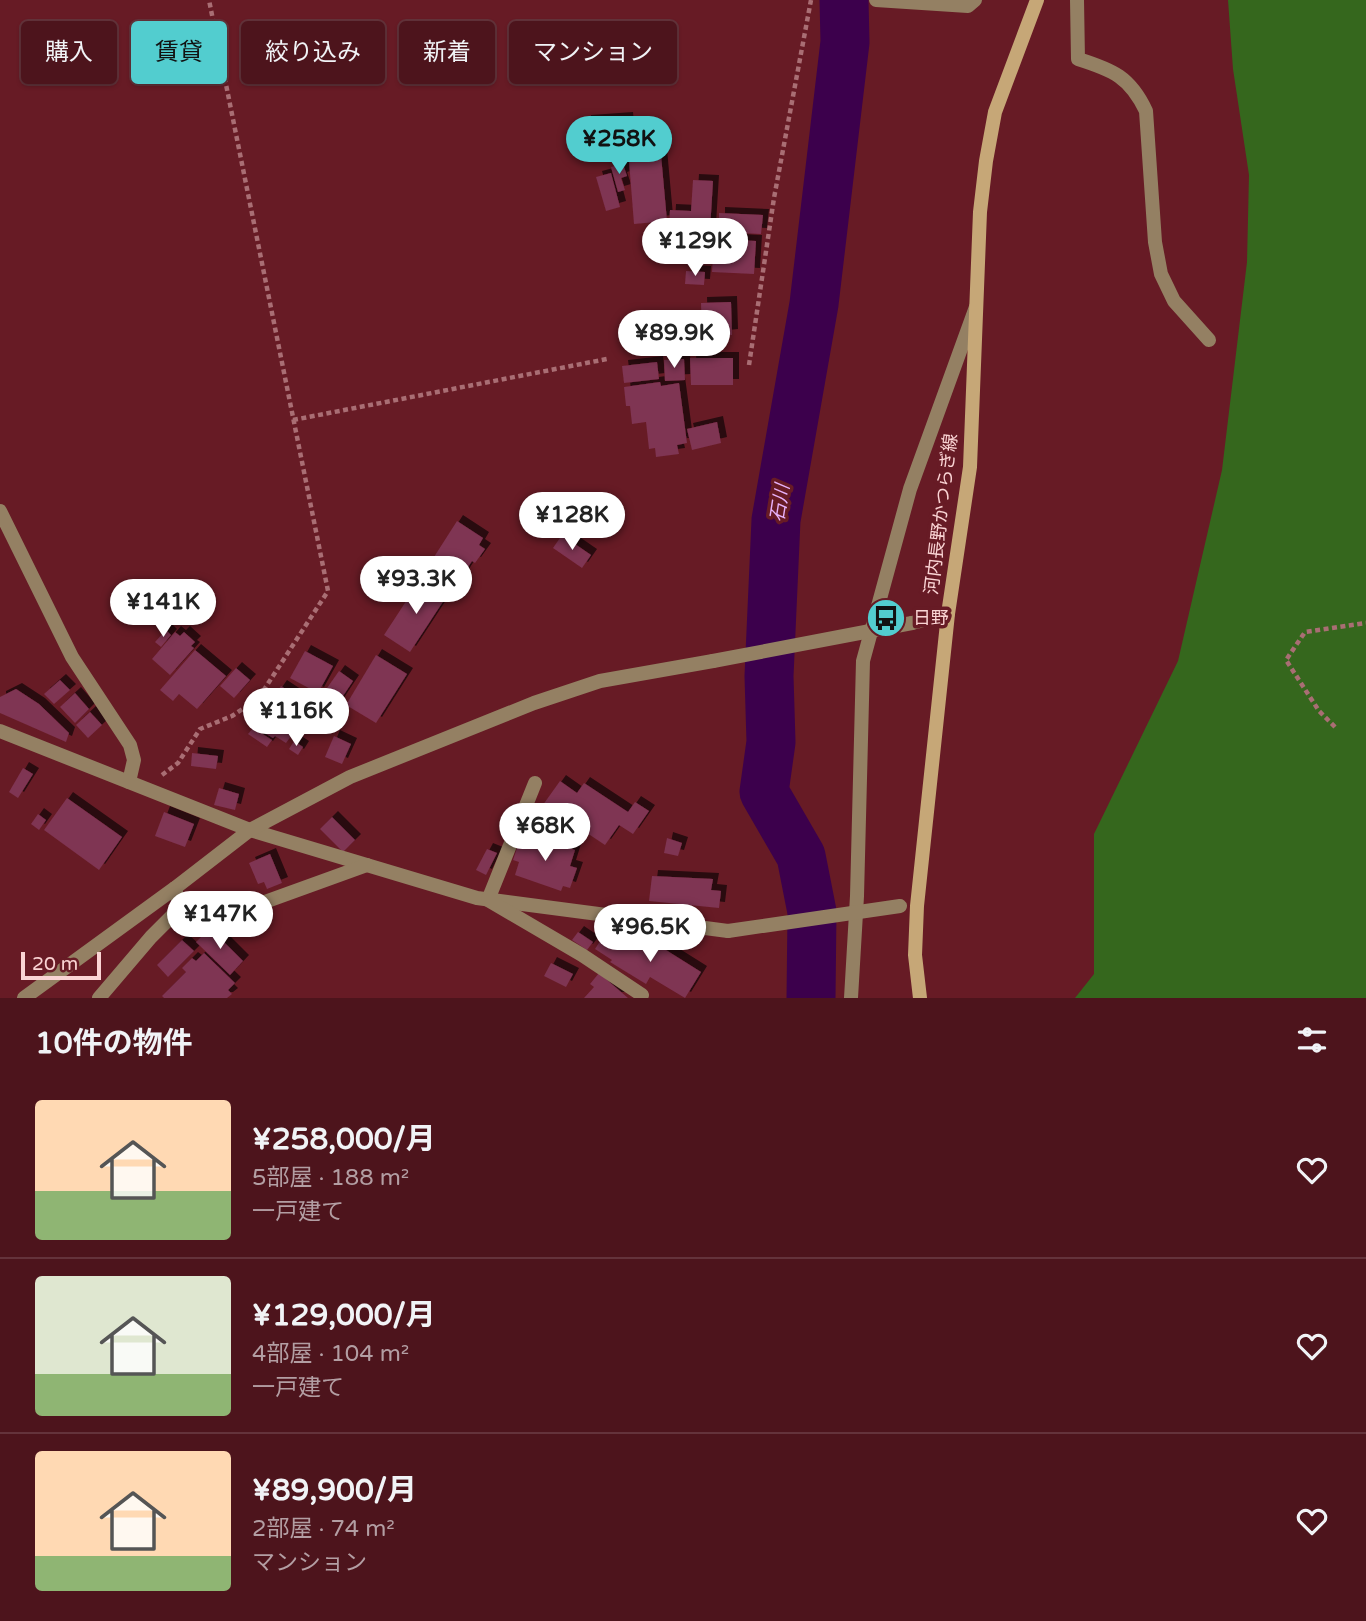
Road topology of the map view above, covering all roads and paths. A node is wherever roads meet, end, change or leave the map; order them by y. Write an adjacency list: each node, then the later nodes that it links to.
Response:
1 (209, 0): 11 (path)
2 (811, 0): 10 (path)
3 (975, 0): 6 (street)
4 (1037, 0): 7 (main road, 河内長野かつらぎ線)
5 (1077, 0): 8 (street)
6 (882, 1)
7 (976, 306): 13 (main road, 河内長野かつらぎ線); 29 (street)
8 (1209, 340)
9 (607, 359): 11 (path)
10 (749, 365)
11 (293, 420): 19 (path)
12 (0, 512): 17 (street)
13 (948, 614): 20 (street, bridge); 24 (main road, 河内長野かつらぎ線)
14 (1366, 623): 15 (path)
15 (1335, 727)
16 (0, 731): 17 (street)
17 (129, 782): 19 (street)
18 (536, 783): 23 (street)
19 (144, 788): 20 (street)
20 (250, 830): 21 (street); 22 (street)
21 (367, 865): 23 (street); 25 (street)
22 (175, 888): 27 (street); 28 (street)
23 (488, 900): 24 (street, bridge); 26 (street)
24 (918, 906): 30 (main road, 河内長野かつらぎ線)
25 (228, 918)
26 (642, 995)
27 (24, 998)
28 (99, 998)
29 (851, 998)
30 (920, 998)

